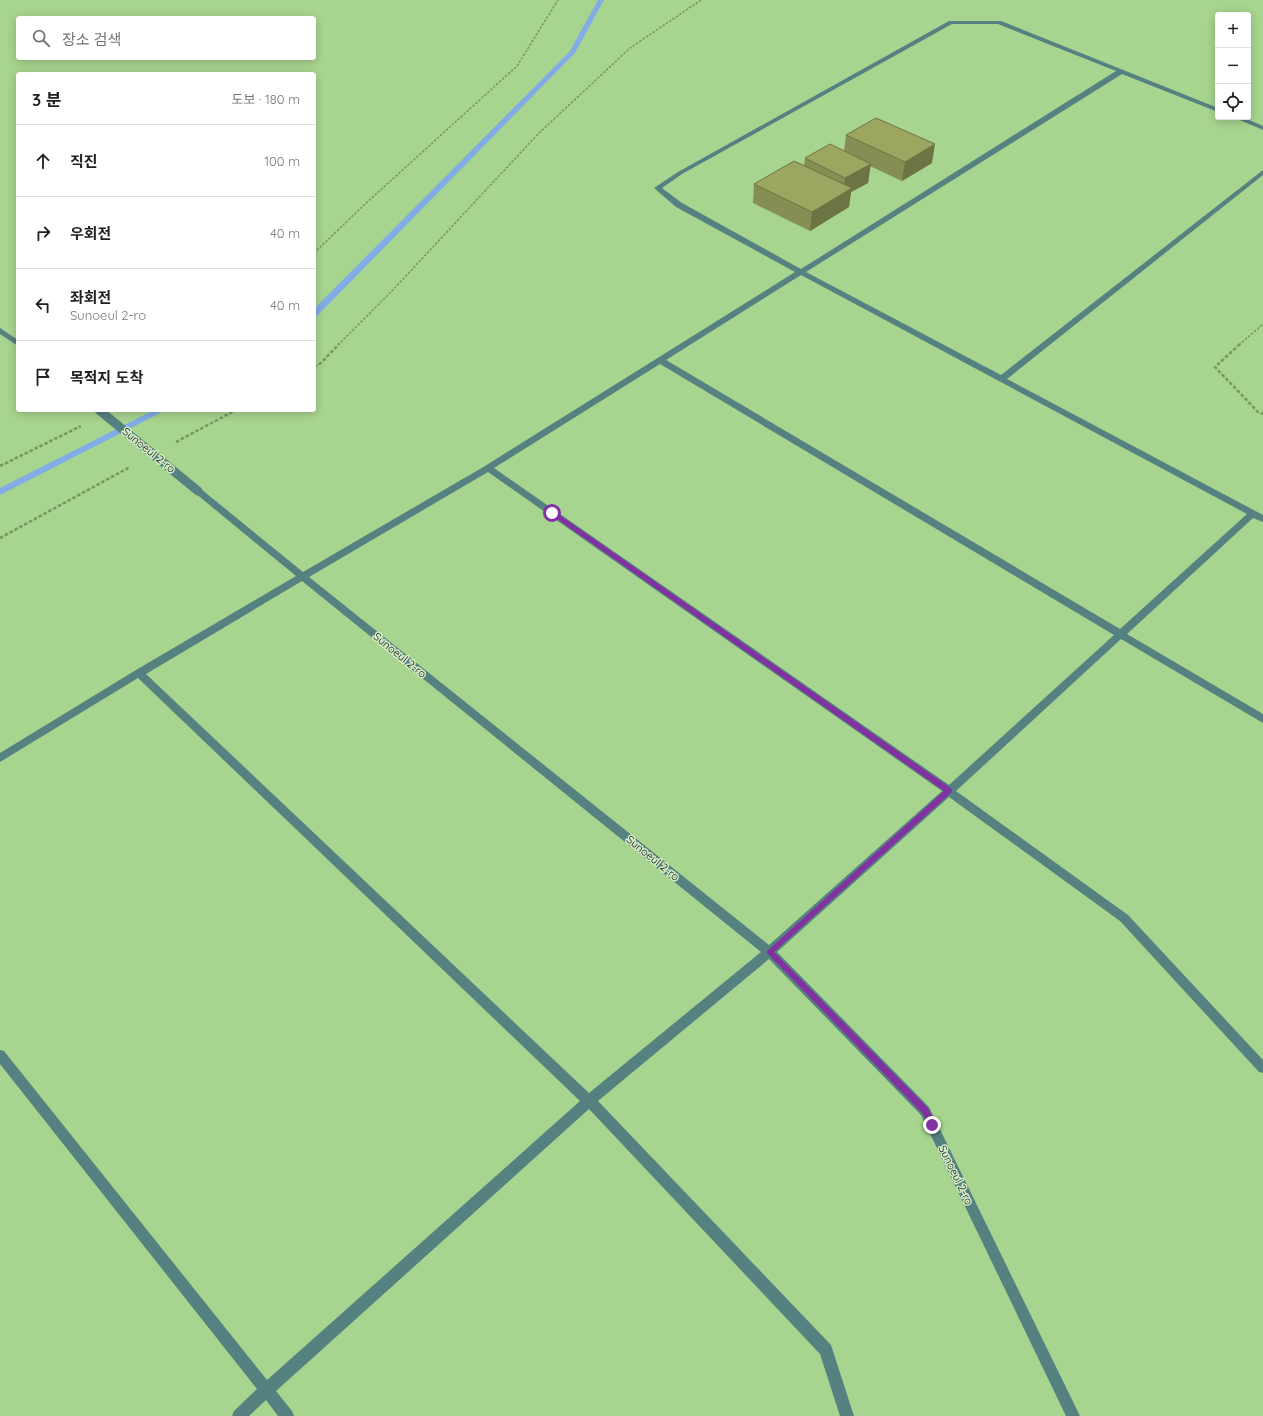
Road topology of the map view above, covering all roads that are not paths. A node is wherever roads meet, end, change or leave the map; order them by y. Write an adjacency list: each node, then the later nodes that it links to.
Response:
1 (1120, 72): 2 (street); 6 (street); 6 (street)
2 (1215, 109)
3 (1243, 120): 4 (street)
4 (1263, 128)
5 (1263, 172): 10 (street)
6 (801, 272): 9 (street); 10 (street)
7 (0, 330): 8 (street)
8 (16, 342)
9 (660, 360): 12 (street); 16 (street)
10 (1000, 379): 13 (street)
11 (101, 412): 15 (street, Sunoeul 2-ro, bridge)
12 (488, 468): 15 (street); 20 (street)
13 (1252, 514): 14 (street); 16 (street)
14 (1263, 519)
15 (303, 577): 17 (street); 21 (street, Sunoeul 2-ro)
16 (1120, 634): 18 (street); 20 (street)
17 (139, 673): 19 (street); 24 (street)
18 (1263, 718)
19 (0, 758)
20 (949, 790): 21 (street); 23 (street)
21 (769, 952): 24 (street); 29 (street, Sunoeul 2-ro)
22 (0, 1055): 25 (street)
23 (1263, 1068)
24 (589, 1101): 25 (street); 28 (street)
25 (266, 1390): 26 (street); 27 (street)
26 (239, 1416)
27 (287, 1416)
28 (848, 1416)
29 (1073, 1416)

